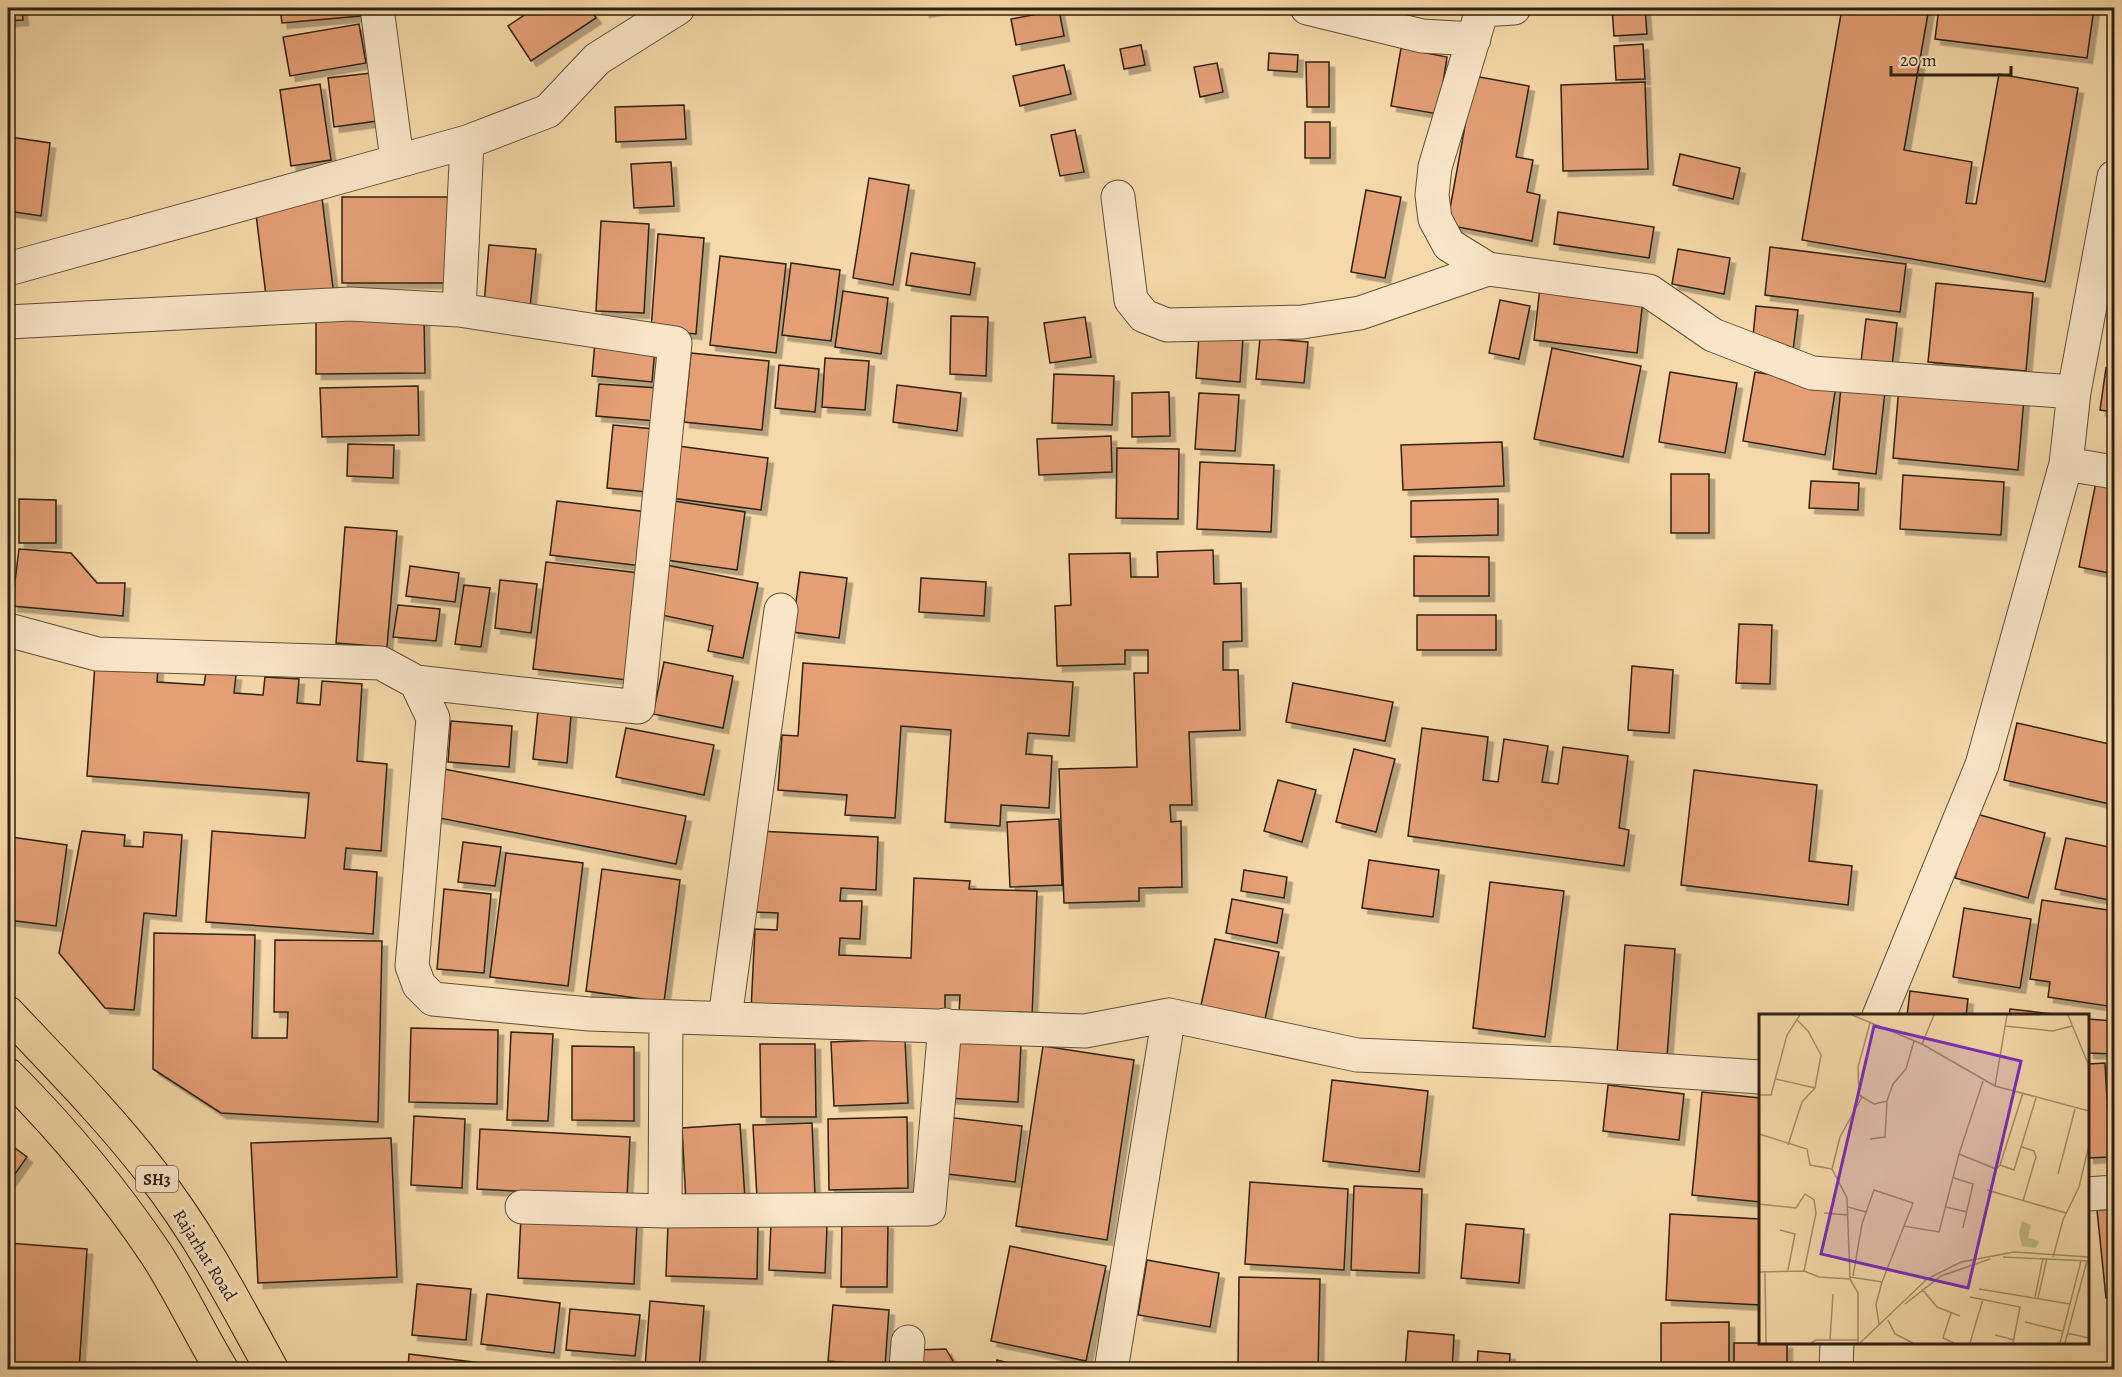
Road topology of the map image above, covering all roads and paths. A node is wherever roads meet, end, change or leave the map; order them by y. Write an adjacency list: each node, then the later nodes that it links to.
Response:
1 (377, 8): 7 (street)
2 (678, 8): 6 (street)
3 (1307, 8): 5 (street)
4 (1514, 8): 5 (street)
5 (1473, 39): 11 (street)
6 (467, 141): 7 (street); 12 (street)
7 (397, 160): 10 (street)
8 (2115, 177): 14 (street)
9 (1118, 197): 11 (street)
10 (8, 269)
11 (1488, 269): 14 (street)
12 (459, 310): 13 (street); 19 (street)
13 (8, 322)
14 (2074, 392): 15 (street)
15 (2066, 464): 16 (street); 21 (street)
16 (2115, 472)
17 (781, 610): 24 (street)
18 (8, 630): 19 (street)
19 (416, 682): 23 (street)
20 (8, 1013): 34 (main road, Rajarhat Road / SH3)
21 (1880, 1014)
22 (1169, 1015): 25 (street); 27 (street); 35 (street)
23 (666, 1017): 24 (street); 31 (street)
24 (725, 1018): 25 (street)
25 (945, 1025): 31 (street)
26 (8, 1075): 33 (main road, SH3)
27 (1759, 1077)
28 (2115, 1192): 29 (street)
29 (2089, 1194)
30 (522, 1207): 31 (street)
31 (665, 1211)
32 (1837, 1344): 36 (street)
33 (222, 1370)
34 (272, 1370)
35 (1111, 1370)
36 (1836, 1370)

